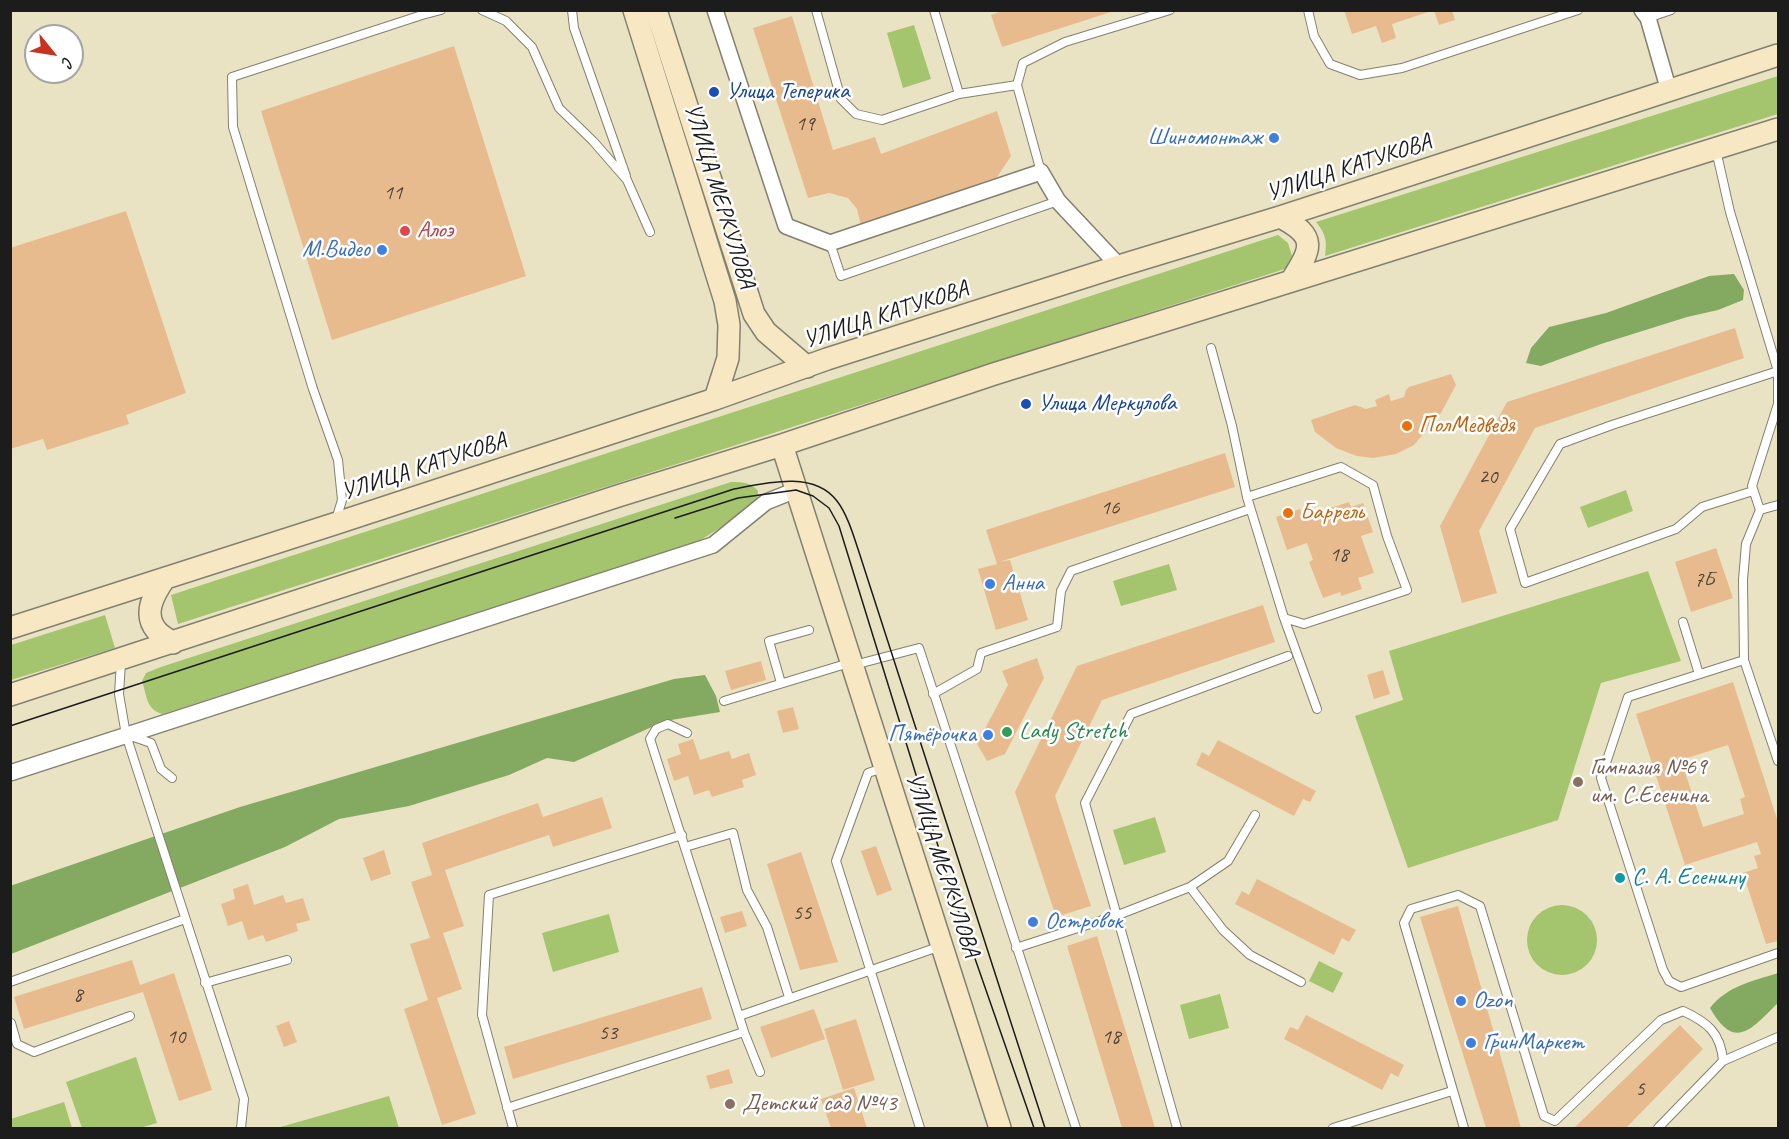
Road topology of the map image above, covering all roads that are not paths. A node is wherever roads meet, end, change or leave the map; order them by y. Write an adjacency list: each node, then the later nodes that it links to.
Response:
1 (441, 10): 40 (lane)
2 (482, 10): 21 (lane)
3 (572, 10): 21 (lane)
4 (634, 10): 32 (main road, УЛИЦА МЕРКУЛОВА)
5 (656, 10): 29 (main road, УЛИЦА МЕРКУЛОВА)
6 (715, 10): 25 (street)
7 (816, 10): 17 (lane)
8 (934, 10): 17 (lane)
9 (1170, 10): 15 (lane)
10 (1308, 10): 11 (lane)
11 (1578, 10)
12 (1671, 10): 13 (lane)
13 (1645, 14): 16 (street)
14 (1779, 55): 16 (main road, УЛИЦА КАТУКОВА)
15 (1017, 85): 17 (lane); 20 (lane)
16 (1669, 91): 23 (main road, УЛИЦА КАТУКОВА)
17 (959, 94)
18 (1779, 129): 19 (main road)
19 (1716, 149): 27 (main road); 30 (lane)
20 (1041, 172): 22 (street); 25 (street)
21 (627, 180): 24 (lane)
22 (1058, 201): 25 (lane); 26 (street)
23 (1280, 218): 26 (main road, УЛИЦА КАТУКОВА); 27 (main road)
24 (650, 232)
25 (830, 243)
26 (1119, 266): 29 (main road, УЛИЦА КАТУКОВА)
27 (1291, 281): 33 (main road)
28 (1211, 348): 36 (lane)
29 (807, 367): 32 (main road, УЛИЦА КАТУКОВА)
30 (1779, 371): 35 (lane)
31 (1779, 378): 35 (lane)
32 (715, 399): 40 (main road, УЛИЦА КАТУКОВА)
33 (782, 445): 34 (main road, УЛИЦА МЕРКУЛОВА); 46 (main road)
34 (796, 490): 50 (main road, УЛИЦА МЕРКУЛОВА); 58 (street)
35 (1753, 491): 39 (lane)
36 (1247, 498): 38 (lane); 42 (lane)
37 (1779, 505): 39 (lane)
38 (1250, 509): 42 (lane); 53 (lane)
39 (1760, 510): 49 (lane)
40 (334, 524): 41 (main road, УЛИЦА КАТУКОВА)
41 (165, 578): 44 (main road, УЛИЦА КАТУКОВА); 46 (main road)
42 (1284, 618): 56 (lane)
43 (1683, 622): 51 (lane)
44 (10, 627)
45 (809, 630): 52 (lane)
46 (173, 643): 48 (main road)
47 (1288, 656): 67 (lane)
48 (121, 660): 54 (main road); 58 (lane)
49 (1744, 660): 51 (lane); 59 (lane)
50 (852, 664): 52 (lane); 53 (lane); 60 (main road, УЛИЦА МЕРКУЛОВА)
51 (1699, 674): 71 (lane)
52 (781, 683): 55 (lane)
53 (933, 694): 70 (lane)
54 (10, 695)
55 (724, 701)
56 (1317, 709)
57 (687, 733): 64 (lane)
58 (126, 735): 61 (street); 62 (lane); 68 (lane)
59 (1779, 761)
60 (884, 767): 69 (main road, УЛИЦА МЕРКУЛОВА); 73 (lane)
61 (10, 773)
62 (172, 778)
63 (1255, 815): 66 (lane)
64 (682, 835): 65 (lane); 86 (lane)
65 (686, 847): 77 (lane); 79 (lane)
66 (1190, 886): 67 (lane); 75 (lane)
67 (1118, 915): 70 (lane); 92 (lane)
68 (185, 919): 74 (lane); 76 (lane)
69 (941, 945): 73 (lane); 90 (main road, УЛИЦА МЕРКУЛОВА)
70 (1016, 948): 91 (lane)
71 (1779, 953)
72 (288, 960): 76 (lane)
73 (869, 970): 77 (lane); 89 (lane)
74 (10, 982)
75 (1301, 982)
76 (205, 983): 87 (lane)
77 (789, 997): 79 (lane)
78 (130, 1016): 80 (lane)
79 (739, 1016): 81 (lane)
80 (11, 1023)
81 (744, 1032): 84 (lane); 86 (lane)
82 (1779, 1037): 83 (lane)
83 (1723, 1061): 85 (lane); 95 (lane)
84 (760, 1071)
85 (1452, 1091): 93 (lane); 94 (lane)
86 (507, 1108): 88 (lane)
87 (241, 1128)
88 (513, 1128)
89 (920, 1128)
90 (1000, 1128)
91 (1076, 1128)
92 (1177, 1128)
93 (1333, 1128)
94 (1464, 1128)
95 (1658, 1128)

